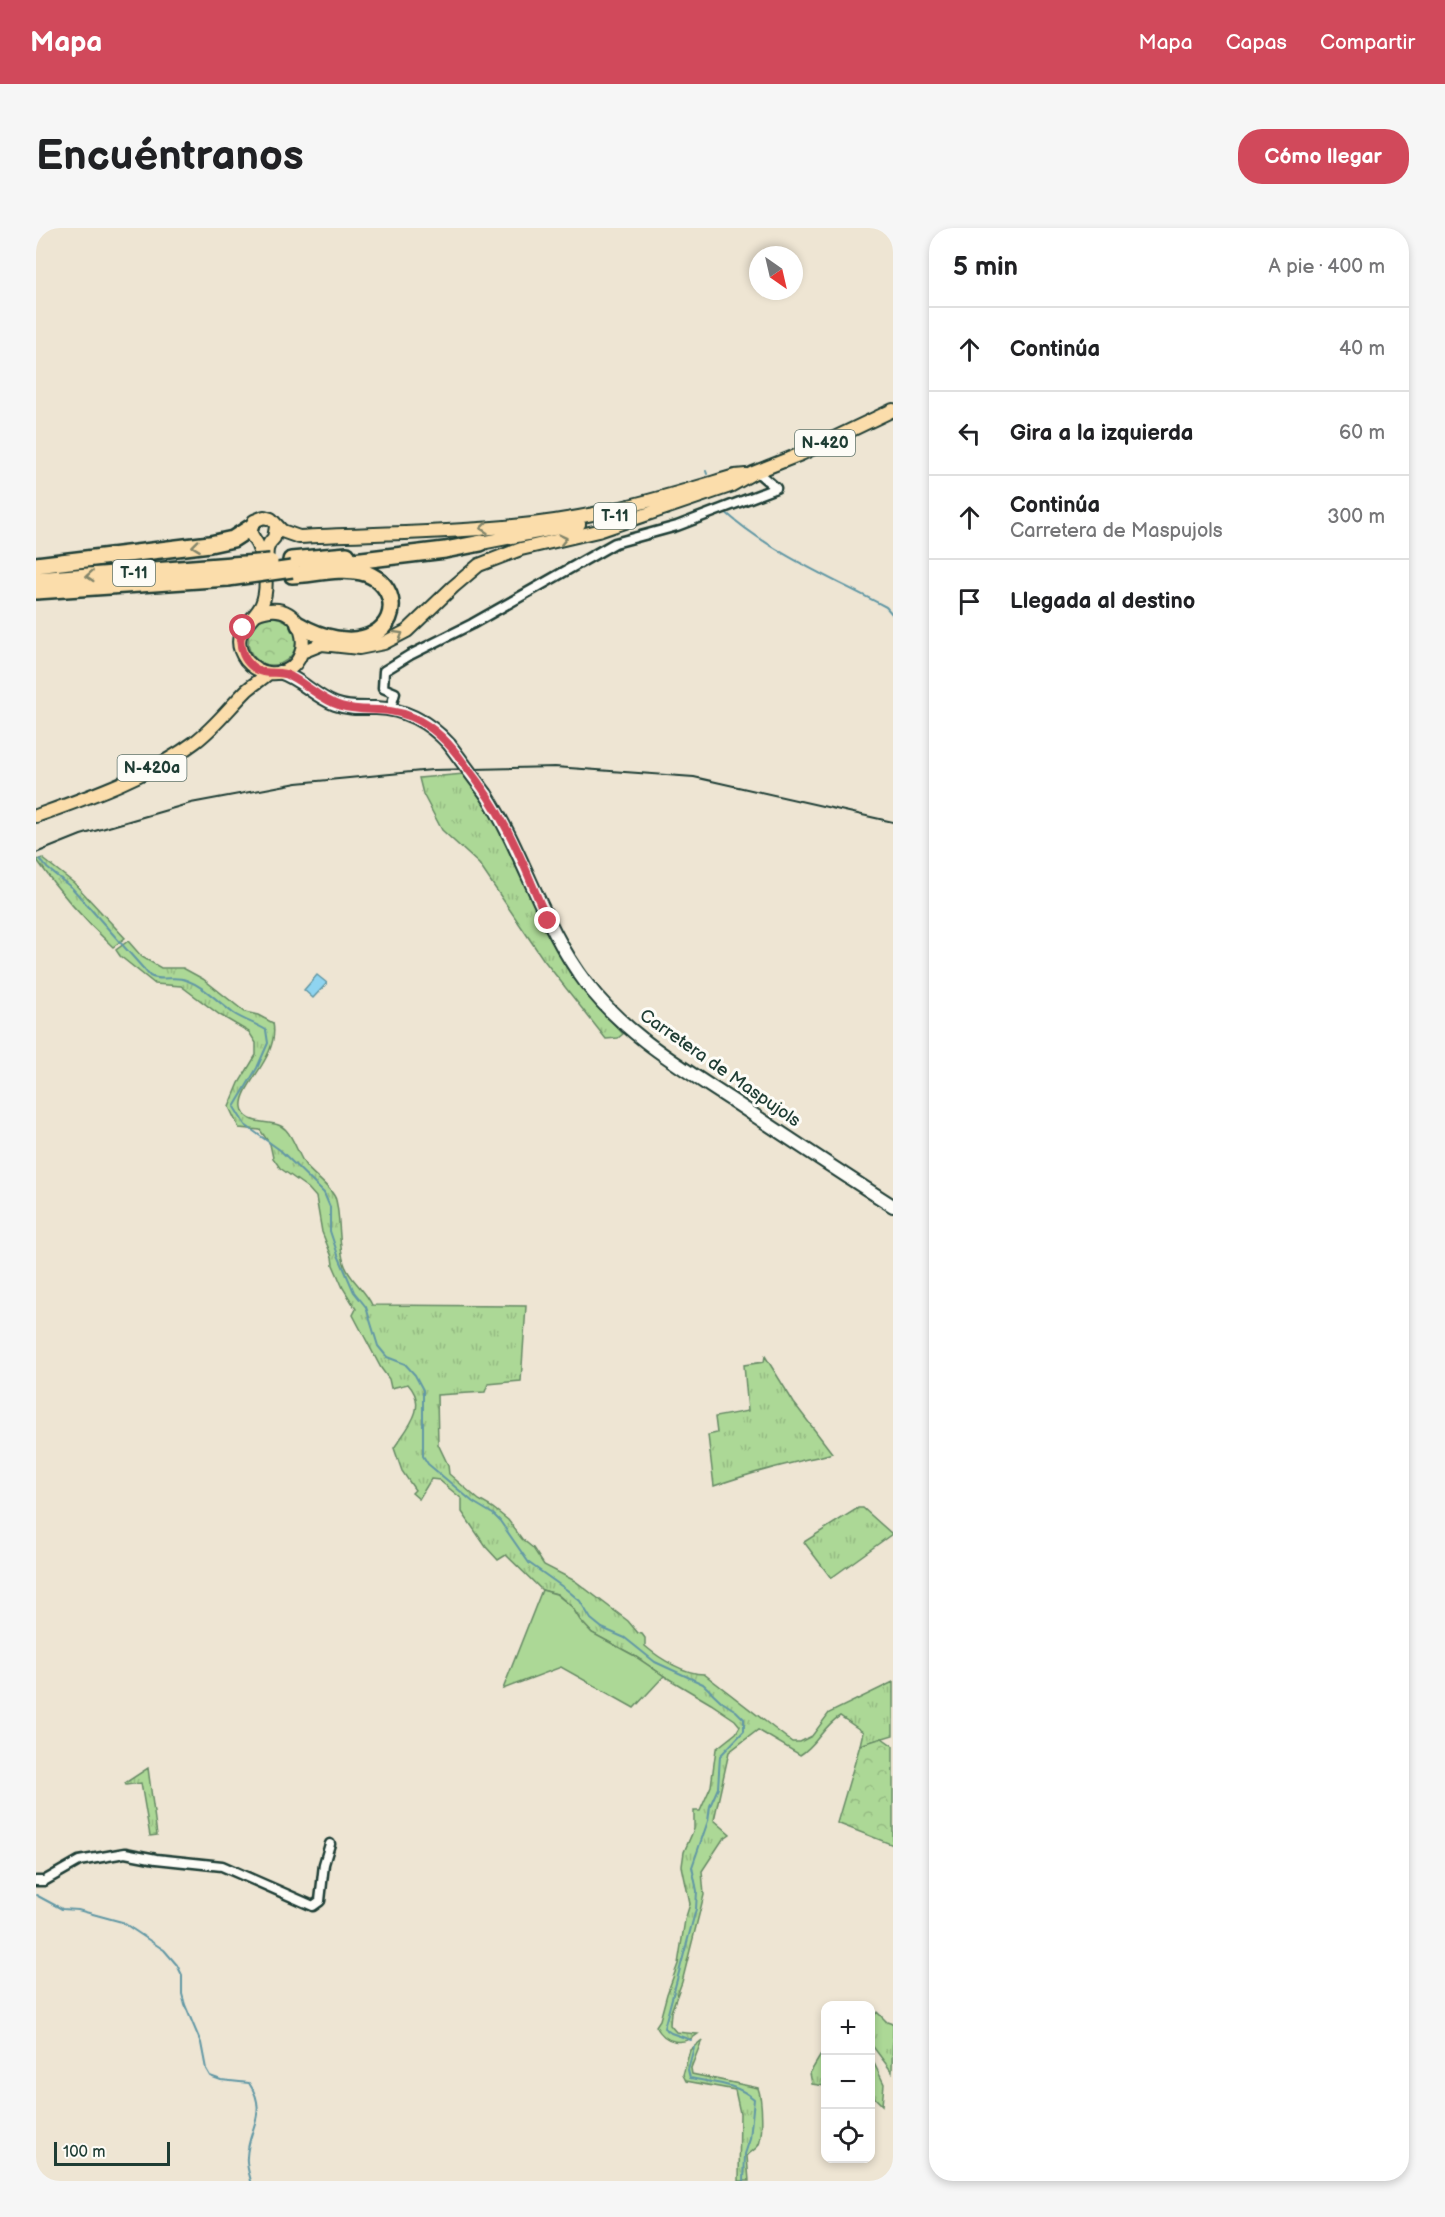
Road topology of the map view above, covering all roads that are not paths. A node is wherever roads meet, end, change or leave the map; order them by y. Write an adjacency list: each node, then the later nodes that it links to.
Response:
1 (893, 410): 2 (main road, N-420)
2 (752, 473): 3 (main road, one-way to 3); 5 (main road, T-11); 14 (main road, one-way to 2); 19 (street)
3 (276, 527): 4 (main road); 4 (main road)
4 (258, 537): 6 (highway, one-way to 6); 11 (main road); 12 (main road)
5 (481, 543): 7 (highway, T-11)
6 (36, 565)
7 (292, 568): 8 (highway, T-11, bridge); 13 (highway)
8 (230, 572): 9 (highway, T-11, one-way to 9); 10 (highway, T-11)
9 (36, 580)
10 (36, 591)
11 (282, 611): 12 (main road); 13 (main road)
12 (256, 614): 15 (main road)
13 (299, 625): 14 (main road)
14 (301, 655): 16 (main road); 18 (street)
15 (250, 664): 16 (main road); 17 (main road)
16 (274, 673): 17 (main road, N-420a); 18 (street, Carretera de Maspujols)
17 (248, 690): 20 (main road, N-420a)
18 (317, 695): 19 (street, Carretera de Maspujols)
19 (390, 710): 21 (street, Carretera de Maspujols, bridge)
20 (36, 816)
21 (893, 1206)
22 (330, 1844): 23 (street)
23 (36, 1881)

